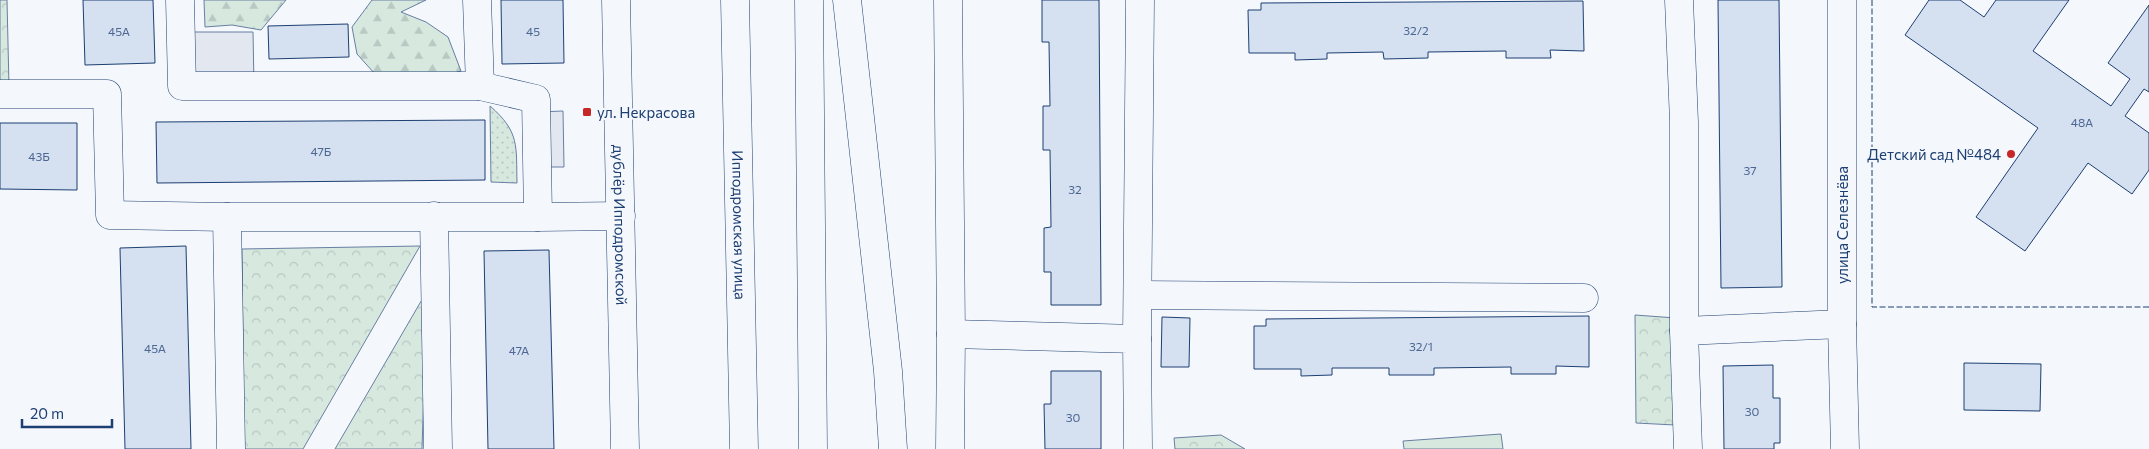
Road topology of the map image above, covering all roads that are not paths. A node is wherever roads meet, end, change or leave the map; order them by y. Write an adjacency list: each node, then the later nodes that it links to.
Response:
1 (180, 0): 11 (main road)
2 (477, 0): 11 (main road)
3 (616, 0): 14 (main road, дублёр Ипподромской)
4 (735, 0): 26 (main road, Ипподромская улица)
5 (810, 0): 27 (main road)
6 (848, 0): 28 (main road)
7 (948, 0): 21 (main road)
8 (1140, 0): 17 (main road)
9 (1679, 0): 20 (main road)
10 (1842, 0): 19 (main road, улица Селезнёва)
11 (480, 86): 16 (main road)
12 (0, 94): 15 (main road)
13 (434, 216): 15 (main road); 16 (main road); 24 (main road)
14 (621, 216): 16 (main road); 25 (main road, дублёр Ипподромской)
15 (227, 217): 23 (main road)
16 (538, 217)
17 (1139, 295): 18 (main road); 22 (main road)
18 (1584, 298)
19 (1842, 324): 20 (main road); 32 (main road, улица Селезнёва)
20 (1684, 331): 31 (main road)
21 (951, 334): 22 (main road); 29 (main road)
22 (1137, 339): 30 (main road)
23 (231, 449)
24 (438, 449)
25 (625, 449)
26 (744, 449)
27 (813, 449)
28 (893, 449)
29 (950, 449)
30 (1138, 449)
31 (1688, 449)
32 (1845, 449)

